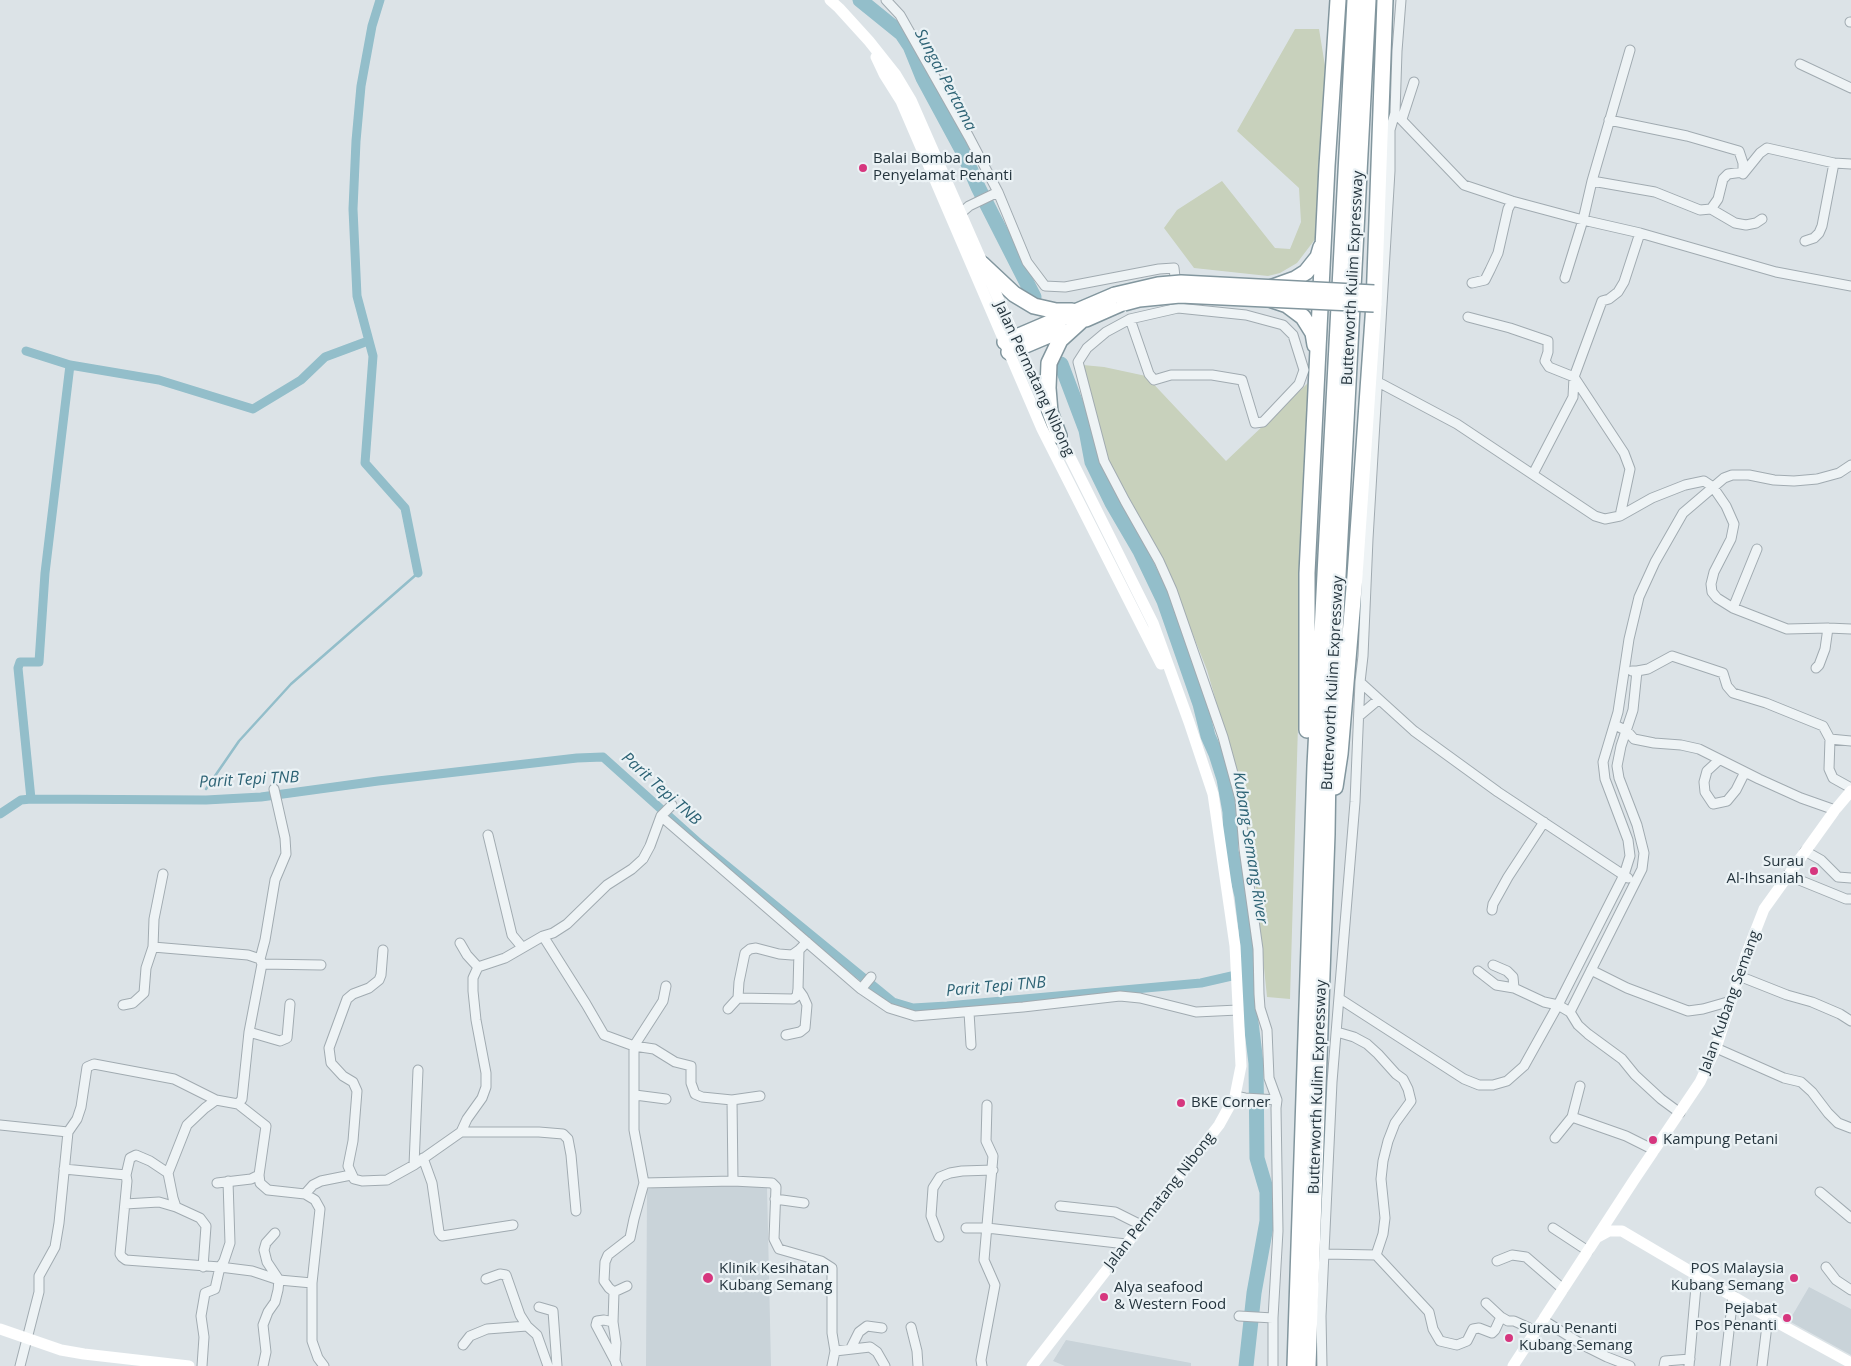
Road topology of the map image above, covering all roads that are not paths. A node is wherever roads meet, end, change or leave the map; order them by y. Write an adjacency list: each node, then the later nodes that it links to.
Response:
1 (830, 0): 8 (main road, Jalan Permatang Nibong)
2 (886, 0): 19 (street)
3 (1338, 0): 26 (highway)
4 (1355, 0): 69 (highway, Butterworth Kulim Expressway)
5 (1368, 0): 69 (highway, Butterworth Kulim Expressway)
6 (1385, 0): 34 (highway)
7 (1401, 0): 13 (street)
8 (869, 41): 21 (main road, Jalan Permatang Nibong); 39 (main road, Jalan Permatang Nibong)
9 (1630, 50): 14 (street)
10 (1800, 64): 12 (street)
11 (1414, 82): 13 (street)
12 (1851, 88)
13 (1398, 116): 20 (street); 42 (street)
14 (1610, 120): 17 (street); 18 (street)
15 (1834, 163): 16 (street); 17 (street); 27 (street)
16 (1851, 164)
17 (1742, 175): 22 (street)
18 (1592, 181): 22 (street); 24 (street)
19 (994, 194): 21 (street); 35 (street)
20 (1512, 201): 24 (street); 30 (street)
21 (965, 209): 28 (main road, Jalan Permatang Nibong)
22 (1711, 210): 23 (street)
23 (1762, 219)
24 (1583, 220): 25 (street); 29 (street)
25 (1640, 233): 31 (street); 41 (street)
26 (1324, 239): 32 (highway); 33 (highway)
27 (1805, 241)
28 (982, 264): 36 (highway); 39 (main road, Jalan Permatang Nibong)
29 (1564, 278)
30 (1472, 283)
31 (1851, 286)
32 (1269, 293): 33 (highway, bridge); 36 (highway, bridge); 40 (highway, bridge)
33 (1321, 296): 34 (highway, bridge); 40 (highway)
34 (1374, 298): 69 (highway)
35 (1178, 308): 38 (street); 38 (street)
36 (1080, 315): 39 (highway); 43 (highway)
37 (1468, 317): 41 (street)
38 (1130, 320): 124 (street)
39 (1012, 345): 43 (main road, Jalan Permatang Nibong); 58 (main road, Jalan Permatang Nibong)
40 (1317, 374): 69 (highway)
41 (1574, 378): 45 (street); 47 (street)
42 (1378, 382): 45 (street); 55 (street)
43 (1059, 436): 58 (main road, Jalan Permatang Nibong)
44 (1851, 467): 46 (street)
45 (1533, 474): 47 (street)
46 (1716, 491): 47 (street); 49 (street); 53 (street)
47 (1620, 516)
48 (1757, 549): 49 (street)
49 (1733, 608): 50 (street)
50 (1828, 628): 51 (street); 52 (street)
51 (1851, 629)
52 (1816, 668)
53 (1625, 669): 54 (street); 59 (street)
54 (1637, 672): 60 (street); 61 (street)
55 (1360, 682): 56 (street); 57 (street)
56 (1378, 700): 57 (street); 68 (street)
57 (1359, 716): 100 (street)
58 (1189, 722): 106 (main road, Jalan Permatang Nibong)
59 (1615, 725): 60 (street); 73 (street)
60 (1627, 731): 63 (street); 76 (street)
61 (1830, 739): 62 (street); 65 (street)
62 (1851, 741)
63 (1719, 760): 64 (street); 64 (street)
64 (1745, 772): 67 (street)
65 (1851, 790): 67 (main road, Jalan Kubang Semang)
66 (274, 791): 87 (street)
67 (1836, 810): 71 (main road, Jalan Kubang Semang)
68 (1544, 822): 73 (street); 78 (street)
69 (1320, 834): 80 (highway, Butterworth Kulim Expressway)
70 (488, 835): 84 (street)
71 (1805, 851): 74 (main road, Jalan Kubang Semang); 75 (street)
72 (163, 874): 83 (street)
73 (1624, 875): 76 (street); 104 (street)
74 (1788, 875): 77 (street); 93 (main road, Jalan Kubang Semang)
75 (1851, 878)
76 (1634, 882): 91 (street)
77 (1851, 899)
78 (1492, 910)
79 (543, 936): 81 (street); 84 (street); 114 (street)
80 (1316, 940): 219 (highway, Butterworth Kulim Expressway); 220 (highway, Butterworth Kulim Expressway)
81 (807, 942): 86 (street); 96 (street)
82 (460, 943): 90 (street)
83 (153, 947): 87 (street); 103 (street)
84 (522, 948): 90 (street)
85 (383, 950): 142 (street)
86 (799, 950): 98 (street); 99 (street)
87 (261, 961): 88 (street); 110 (street)
88 (321, 965)
89 (1493, 965): 97 (street)
90 (478, 967): 132 (street)
91 (1590, 970): 101 (street); 108 (street)
92 (1478, 971): 97 (street)
93 (1739, 976): 101 (main road, Jalan Kubang Semang); 109 (street)
94 (870, 978): 96 (street)
95 (666, 986): 114 (street)
96 (862, 988): 107 (street)
97 (1514, 988): 104 (street)
98 (798, 989): 99 (street); 112 (street)
99 (738, 998): 105 (street)
100 (1340, 999): 104 (street); 111 (street)
101 (1730, 1001): 115 (main road, Jalan Kubang Semang)
102 (290, 1004): 110 (street)
103 (123, 1005)
104 (1558, 1005): 108 (street)
105 (728, 1009)
106 (1238, 1010): 107 (street); 120 (main road, Jalan Permatang Nibong)
107 (969, 1012): 113 (street)
108 (1570, 1012): 127 (street)
109 (1851, 1021)
110 (249, 1032): 125 (street)
111 (1337, 1032): 168 (street); 169 (street)
112 (786, 1035)
113 (971, 1045)
114 (634, 1046): 118 (street); 123 (street)
115 (1716, 1048): 127 (main road, Jalan Kubang Semang); 130 (street)
116 (418, 1070): 136 (street)
117 (1580, 1086): 128 (street)
118 (635, 1095): 121 (street); 146 (street)
119 (760, 1096): 123 (street)
120 (1240, 1097): 124 (street); 158 (main road, Jalan Permatang Nibong)
121 (666, 1099)
122 (216, 1100): 125 (street); 131 (street); 139 (street)
123 (732, 1100): 143 (street)
124 (1274, 1100): 187 (street)
125 (238, 1104): 140 (street)
126 (987, 1105): 138 (street)
127 (1680, 1113): 134 (main road, Jalan Kubang Semang)
128 (1572, 1117): 133 (street); 134 (street)
129 (0, 1125): 131 (street)
130 (1851, 1128)
131 (68, 1132): 137 (street)
132 (461, 1132): 135 (street); 155 (street)
133 (1555, 1138)
134 (1654, 1150): 150 (main road, Jalan Kubang Semang)
135 (423, 1158): 136 (street); 157 (street)
136 (414, 1165): 142 (street)
137 (64, 1169): 141 (street); 196 (street)
138 (993, 1170): 160 (street); 164 (street)
139 (168, 1173): 141 (street); 154 (street)
140 (259, 1174): 144 (street); 148 (street)
141 (126, 1175): 152 (street)
142 (351, 1175): 148 (street)
143 (733, 1181): 146 (street); 149 (street)
144 (228, 1182): 145 (street); 173 (street)
145 (217, 1183)
146 (644, 1183): 181 (street)
147 (1820, 1192): 156 (street)
148 (305, 1194): 177 (street)
149 (776, 1199): 151 (street); 199 (street)
150 (1619, 1202): 162 (main road); 165 (main road, Jalan Kubang Semang)
151 (804, 1203)
152 (125, 1204): 154 (street); 171 (street)
153 (1060, 1206): 158 (street)
154 (176, 1207): 171 (street)
155 (576, 1210)
156 (1851, 1218)
157 (513, 1225)
158 (1141, 1225): 166 (main road, Jalan Permatang Nibong)
159 (966, 1228): 160 (street)
160 (987, 1228): 166 (street); 216 (street)
161 (1553, 1228): 167 (street)
162 (1622, 1231): 165 (main road); 174 (main road)
163 (275, 1233): 176 (street)
164 (939, 1237)
165 (1596, 1238): 167 (main road, Jalan Kubang Semang)
166 (1126, 1244): 217 (main road, Jalan Permatang Nibong)
167 (1588, 1251): 179 (main road, Jalan Kubang Semang)
168 (1325, 1254): 169 (street); 221 (street)
169 (1376, 1255): 188 (street)
170 (1498, 1261): 179 (street)
171 (203, 1267): 173 (street)
172 (1826, 1267): 180 (street)
173 (220, 1268): 176 (street); 208 (street)
174 (1698, 1276): 182 (main road); 201 (street)
175 (486, 1279): 191 (street)
176 (279, 1280): 177 (street); 209 (street)
177 (312, 1283): 210 (street)
178 (627, 1286): 181 (street)
179 (1563, 1289): 189 (main road, Jalan Kubang Semang)
180 (1851, 1290)
181 (614, 1292): 190 (street)
182 (1733, 1296): 186 (main road); 225 (street)
183 (1486, 1303): 188 (street)
184 (539, 1307): 212 (street)
185 (1242, 1316): 187 (street)
186 (1768, 1317): 202 (main road); 205 (street)
187 (1268, 1318): 218 (street)
188 (1501, 1318): 195 (street)
189 (1543, 1320): 195 (main road, Jalan Kubang Semang); 200 (street)
190 (613, 1322): 204 (street); 204 (street)
191 (527, 1326): 197 (street); 211 (street)
192 (911, 1326): 215 (street)
193 (882, 1328): 198 (street)
194 (0, 1329): 196 (main road)
195 (1536, 1331): 222 (main road, Jalan Kubang Semang)
196 (27, 1339): 203 (main road); 206 (street)
197 (463, 1345)
198 (851, 1348): 199 (street); 214 (street)
199 (836, 1351): 213 (street)
200 (1605, 1362): 223 (street)
201 (1690, 1363): 224 (street)
202 (1851, 1363)
203 (152, 1364): 207 (main road)
204 (616, 1364)
205 (1764, 1365)
206 (20, 1366)
207 (189, 1366)
208 (202, 1366)
209 (263, 1366)
210 (324, 1366)
211 (548, 1366)
212 (557, 1366)
213 (832, 1366)
214 (885, 1366)
215 (918, 1366)
216 (982, 1366)
217 (1032, 1366)
218 (1273, 1366)
219 (1295, 1366)
220 (1308, 1366)
221 (1322, 1366)
222 (1513, 1366)
223 (1630, 1366)
224 (1664, 1366)
225 (1726, 1366)

